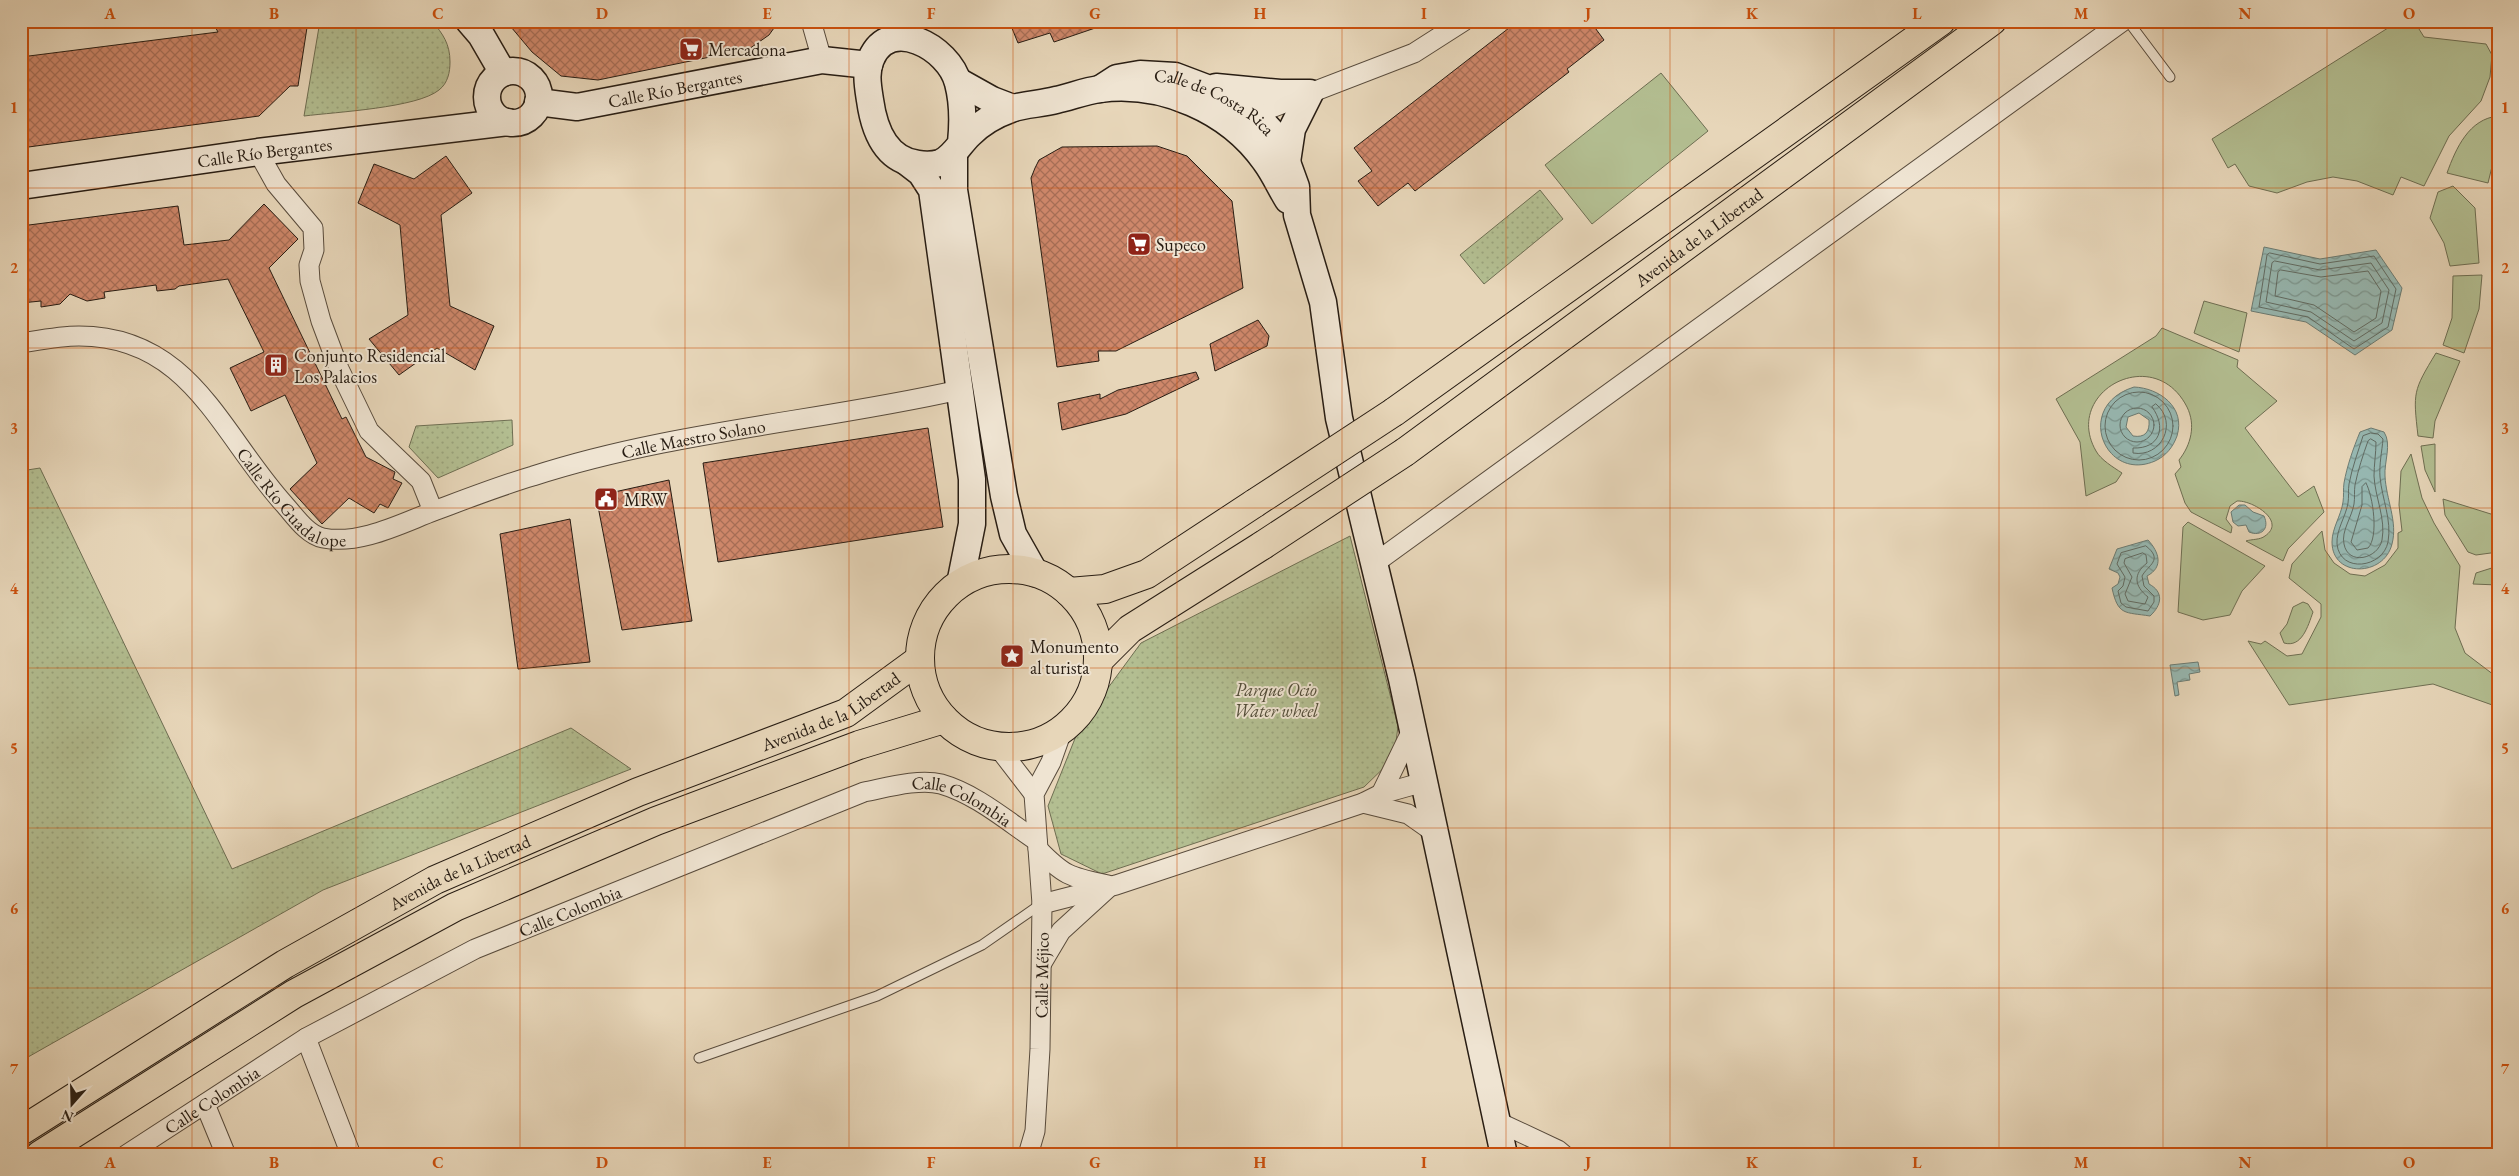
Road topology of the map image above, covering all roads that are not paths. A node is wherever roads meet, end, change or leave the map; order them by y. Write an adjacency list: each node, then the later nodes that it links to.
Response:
1 (468, 21): 11 (main road)
2 (811, 21): 9 (street)
3 (1464, 21): 17 (street)
4 (1941, 21): 33 (main road, Avenida de la Libertad, bridge)
5 (1992, 21): 35 (main road, Avenida de la Libertad, bridge)
6 (2123, 21): 30 (street)
7 (2128, 21): 12 (lane)
8 (914, 30): 10 (main road); 13 (main road)
9 (822, 60): 10 (main road, Calle Río Bergantes); 18 (main road, Calle Río Bergantes)
10 (869, 65): 24 (main road)
11 (503, 73): 18 (main road); 21 (main road)
12 (2170, 76)
13 (958, 81): 19 (main road, Calle de Costa Rica); 22 (main road)
14 (1202, 86): 15 (main road, Calle de Costa Rica); 17 (main road); 20 (main road, Calle de Costa Rica)
15 (1100, 89): 16 (main road, Calle de Costa Rica); 19 (main road, Calle de Costa Rica)
16 (1153, 91): 20 (main road); 25 (main road, Calle de Costa Rica)
17 (1310, 92): 20 (street); 25 (main road)
18 (538, 102): 21 (main road)
19 (1013, 108): 22 (main road, Calle de Costa Rica)
20 (1257, 116): 25 (main road, Calle de Costa Rica)
21 (508, 122): 23 (main road, Calle Río Bergantes)
22 (958, 148): 24 (main road); 31 (main road)
23 (258, 152): 26 (main road, Calle Río Bergantes); 29 (street)
24 (908, 162): 28 (main road)
25 (1279, 166): 30 (main road, Calle de Costa Rica)
26 (21, 186)
27 (21, 342): 29 (street, Calle Río Guadalope)
28 (959, 390): 29 (street, Calle Maestro Solano); 32 (main road)
29 (433, 511)
30 (1376, 563): 38 (main road, Calle de Costa Rica)
31 (1035, 573): 32 (main road); 33 (main road)
32 (960, 584): 34 (main road)
33 (1069, 592): 35 (main road)
34 (920, 659): 36 (main road); 53 (main road, Avenida de la Libertad)
35 (1099, 660): 37 (main road)
36 (944, 719): 39 (main road); 54 (main road, Avenida de la Libertad)
37 (1063, 728): 39 (main road); 41 (street)
38 (1412, 728): 40 (main road, Calle de Costa Rica); 42 (street)
39 (997, 746): 41 (street)
40 (1424, 782): 42 (street); 44 (main road, Calle de Costa Rica)
41 (1034, 794): 45 (street, Calle Méjico)
42 (1381, 794): 43 (street)
43 (1363, 803): 44 (street); 46 (street)
44 (1435, 832): 52 (main road, Calle de Costa Rica)
45 (1038, 845): 46 (street, Calle Colombia); 47 (street, Calle Méjico); 49 (street, Calle Colombia)
46 (1112, 886): 47 (street); 48 (street)
47 (1042, 904): 48 (street, Calle Méjico); 50 (lane)
48 (1041, 964): 58 (street, Calle Méjico)
49 (306, 1038): 51 (street, Calle Colombia); 57 (street)
50 (699, 1058)
51 (205, 1104): 55 (street, Calle Colombia); 56 (street)
52 (1496, 1121): 59 (main road, Calle de Costa Rica); 60 (street)
53 (21, 1131)
54 (40, 1155)
55 (126, 1155)
56 (226, 1155)
57 (351, 1155)
58 (1028, 1155)
59 (1504, 1155)
60 (1564, 1155)

